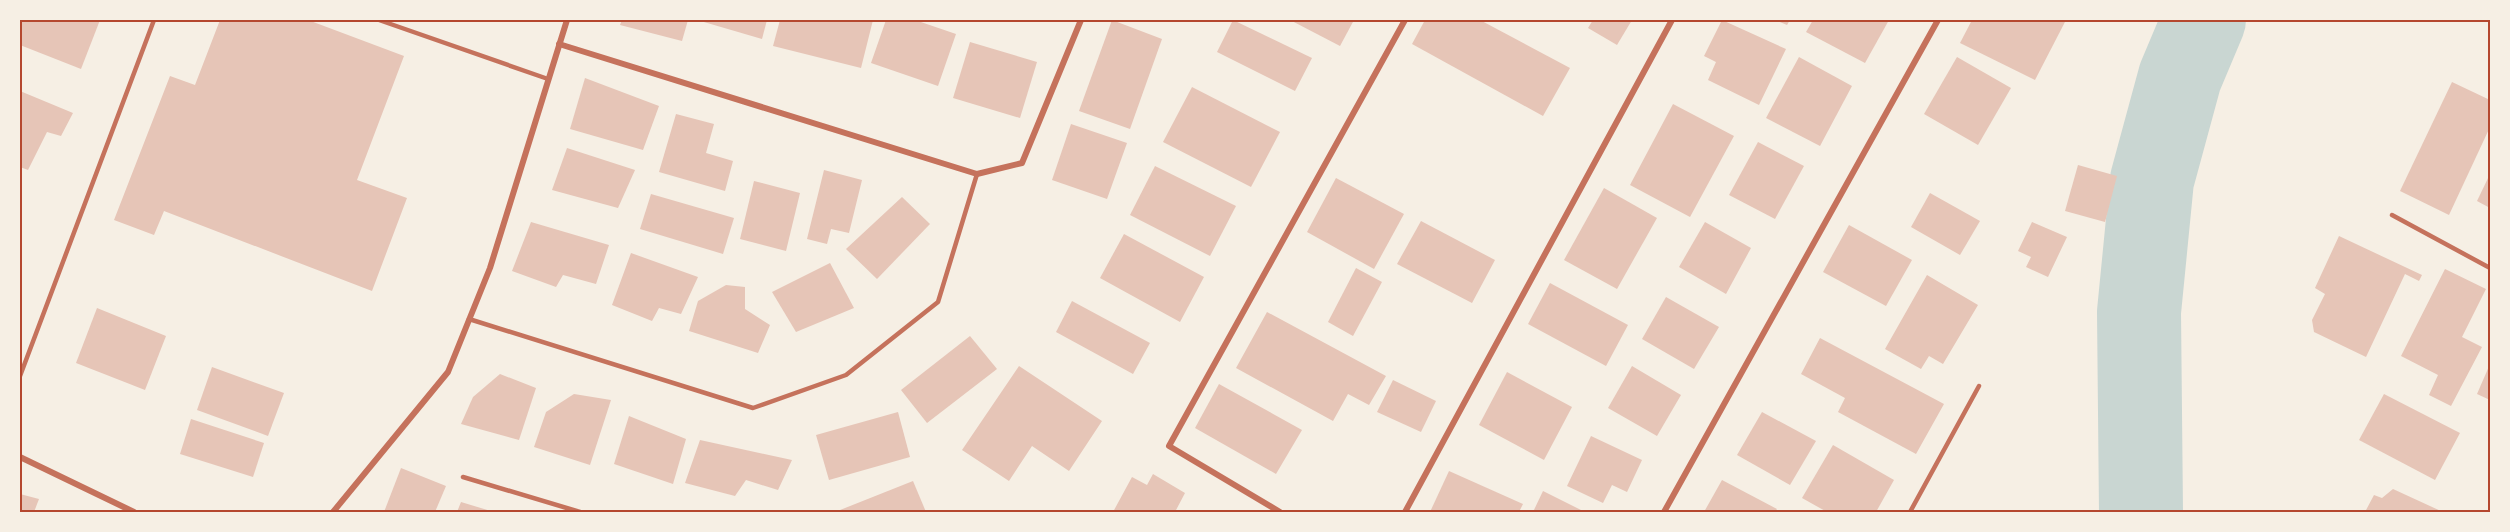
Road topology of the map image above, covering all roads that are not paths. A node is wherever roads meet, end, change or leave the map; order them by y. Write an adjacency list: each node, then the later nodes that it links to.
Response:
1 (154, 20): 14 (lane)
2 (379, 20): 9 (lane)
3 (567, 20): 8 (street)
4 (1081, 20): 10 (street)
5 (1405, 20): 21 (street)
6 (1672, 20): 22 (street)
7 (1938, 20): 23 (street)
8 (559, 44): 9 (street); 10 (street)
9 (548, 79): 13 (street)
10 (977, 174): 13 (lane)
11 (2392, 215): 12 (lane)
12 (2490, 268)
13 (469, 319): 19 (street)
14 (20, 376)
15 (1979, 386): 24 (lane)
16 (20, 457): 18 (street)
17 (463, 477): 20 (lane)
18 (134, 513)
19 (333, 513)
20 (580, 513)
21 (1280, 513)
22 (1405, 513)
23 (1664, 513)
24 (1910, 513)

